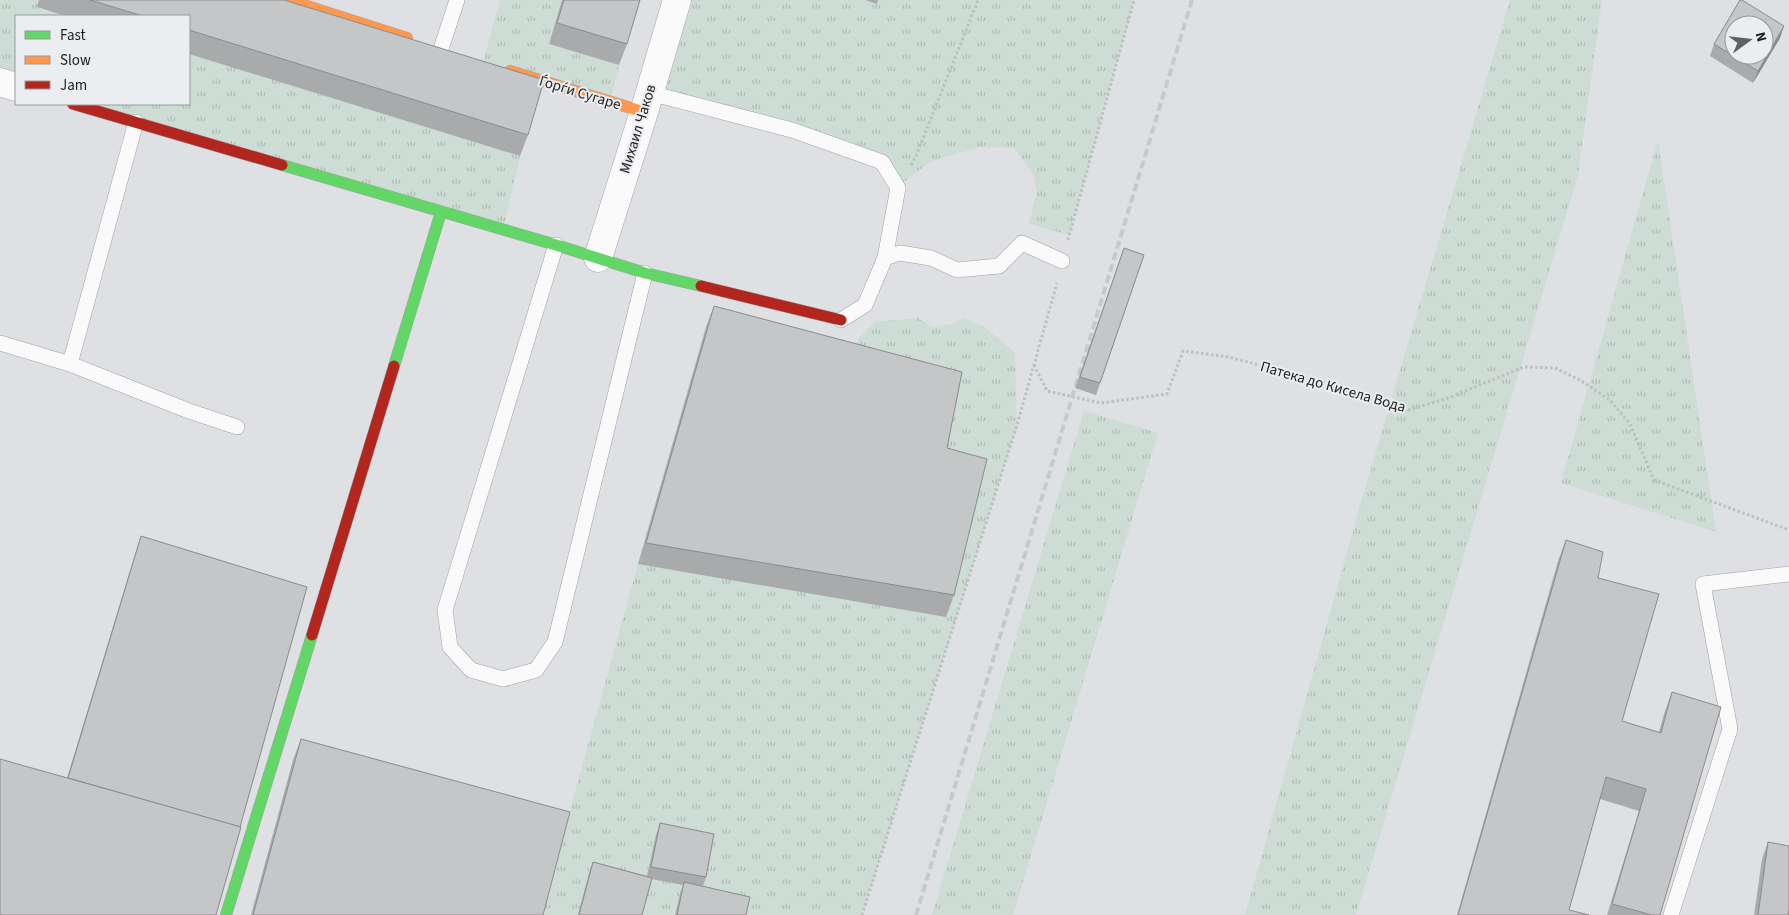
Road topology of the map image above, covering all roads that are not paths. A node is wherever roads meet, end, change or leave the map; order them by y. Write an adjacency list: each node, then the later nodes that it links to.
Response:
1 (288, 0): 4 (street)
2 (457, 0): 5 (lane)
3 (677, 0): 9 (street, Михаил Чаков)
4 (414, 40)
5 (441, 49)
6 (500, 68): 9 (street, Ѓорѓи Сугаре)
7 (0, 82): 8 (street)
8 (15, 87)
9 (647, 103): 14 (street, Михаил Чаков); 15 (lane)
10 (77, 105): 11 (street)
11 (136, 122): 12 (street); 20 (lane)
12 (441, 212): 13 (street); 23 (street)
13 (556, 245): 14 (street); 17 (lane)
14 (598, 258): 17 (street)
15 (885, 258): 16 (lane); 18 (lane)
16 (1062, 260)
17 (645, 274): 18 (street)
18 (841, 320)
19 (0, 343): 20 (lane)
20 (70, 364): 21 (lane)
21 (237, 427)
22 (1789, 574): 24 (lane)
23 (226, 915)
24 (1671, 915)

